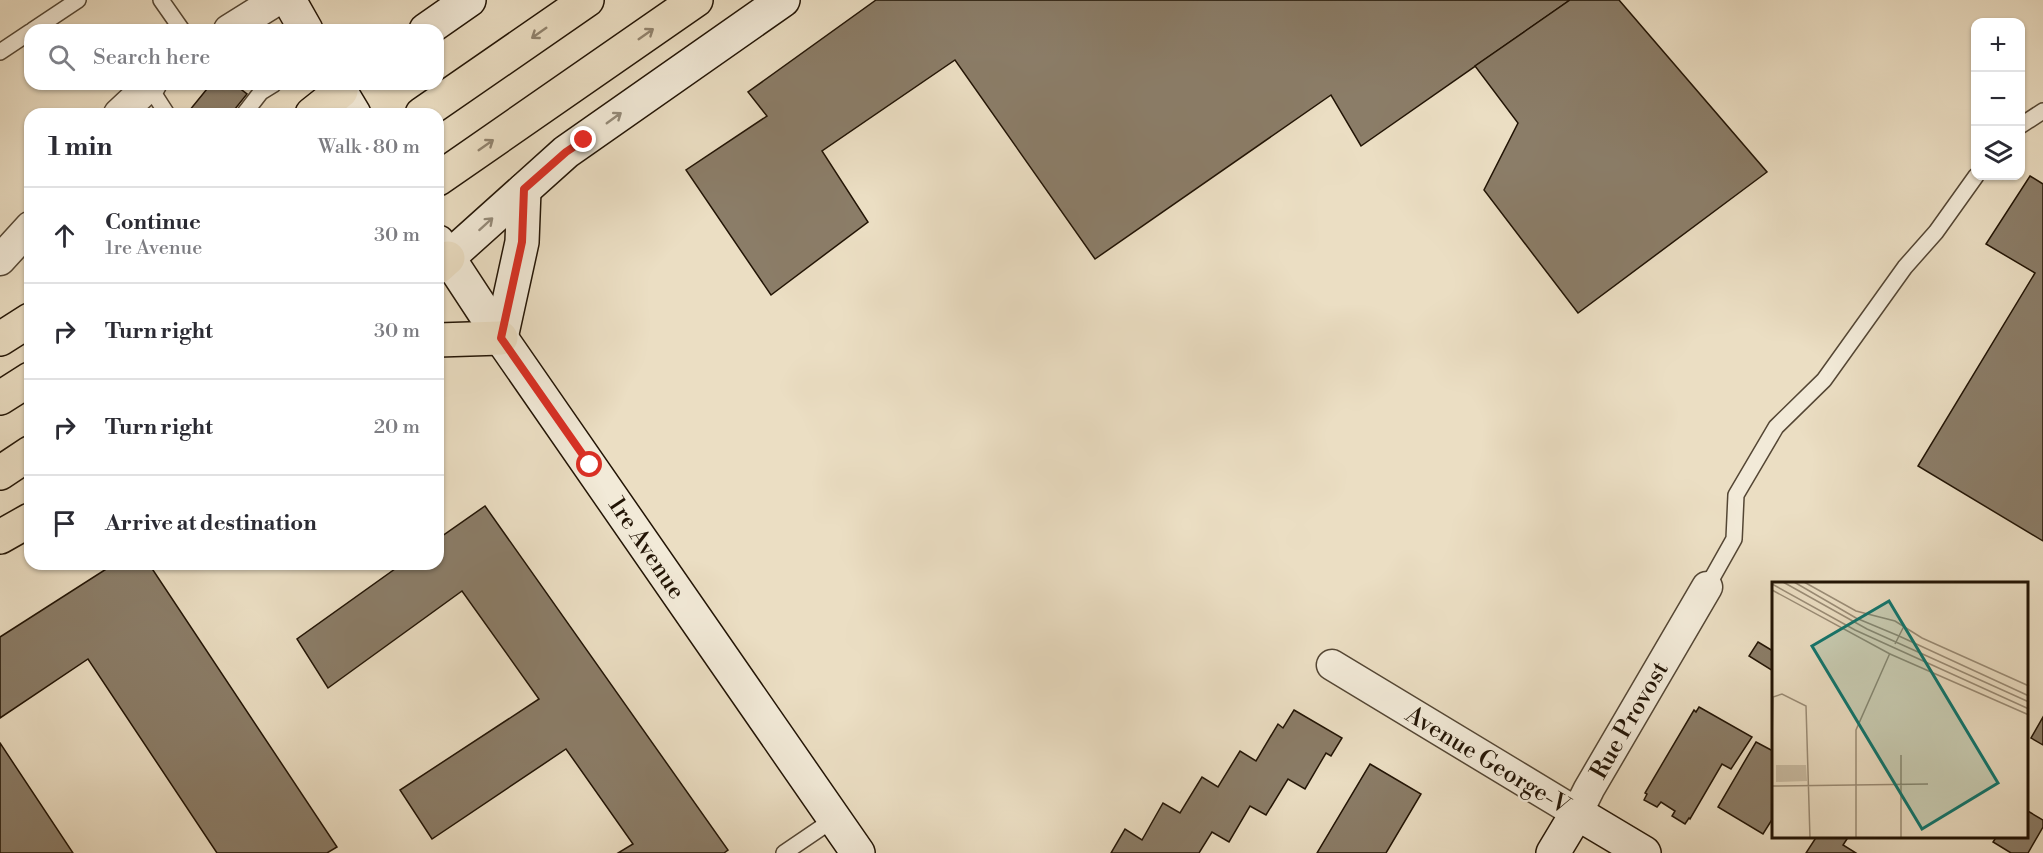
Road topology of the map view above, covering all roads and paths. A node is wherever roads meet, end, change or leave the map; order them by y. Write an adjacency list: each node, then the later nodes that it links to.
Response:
1 (78, 0): 9 (lane)
2 (161, 0): 10 (lane)
3 (277, 0): 11 (street)
4 (289, 0): 12 (street)
5 (470, 0): 13 (street)
6 (587, 0): 24 (highway, one-way to 24)
7 (696, 0): 27 (highway, one-way to 7)
8 (783, 0): 29 (street, one-way to 8)
9 (42, 24)
10 (178, 24)
11 (239, 24)
12 (303, 24)
13 (435, 24)
14 (24, 36): 15 (lane)
15 (0, 52)
16 (145, 90): 20 (street)
17 (153, 90): 21 (lane)
18 (264, 90): 22 (lane)
19 (345, 93): 23 (highway)
20 (125, 108)
21 (163, 108)
22 (249, 108)
23 (321, 108)
24 (431, 108)
25 (2043, 111): 26 (lane)
26 (2025, 123)
27 (444, 175)
28 (1973, 180): 44 (lane)
29 (524, 189): 31 (street, one-way to 29); 35 (street)
30 (24, 234): 33 (street)
31 (444, 253)
32 (444, 259): 35 (street, 1re Avenue)
33 (0, 260)
34 (24, 324): 36 (highway)
35 (501, 338): 37 (highway); 47 (street, 1re Avenue)
36 (0, 339)
37 (444, 340)
38 (24, 383): 39 (highway)
39 (0, 398)
40 (24, 457): 41 (highway)
41 (0, 472)
42 (24, 523): 43 (highway)
43 (0, 537)
44 (1707, 587): 46 (street, Rue Provost)
45 (1332, 666): 46 (street, Avenue George-V)
46 (1577, 813): 50 (street, Rue Provost); 51 (street, Avenue George-V)
47 (834, 819): 48 (lane); 49 (street, 1re Avenue)
48 (784, 853)
49 (858, 853)
50 (1553, 853)
51 (1644, 853)

